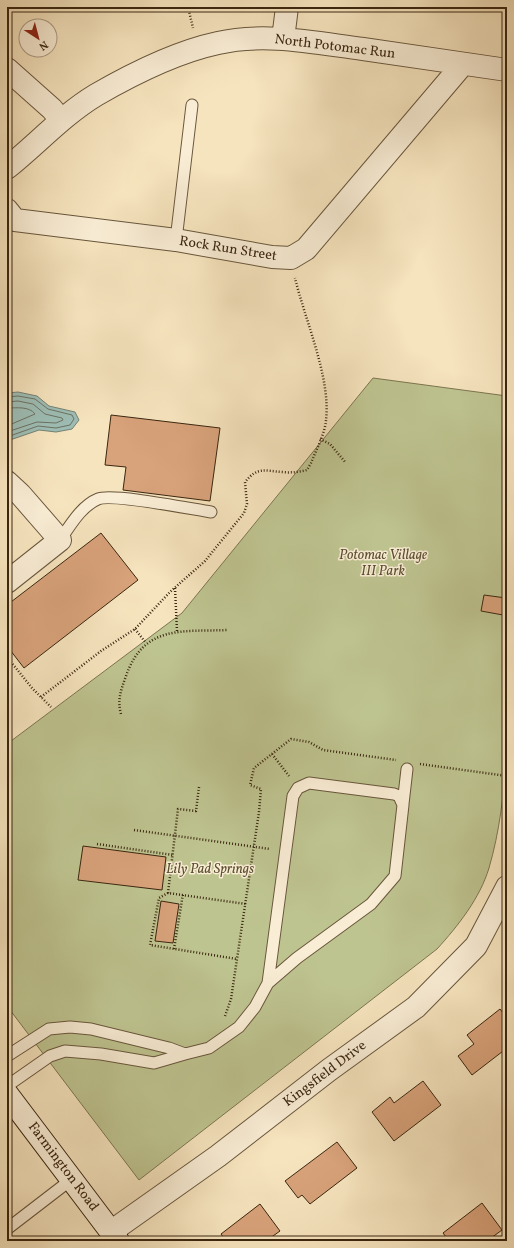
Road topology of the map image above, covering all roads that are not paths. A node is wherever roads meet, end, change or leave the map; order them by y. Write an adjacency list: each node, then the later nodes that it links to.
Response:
1 (287, 7): 2 (street)
2 (283, 39): 3 (street, North Potomac Run); 7 (street, North Potomac Run)
3 (463, 64): 5 (street, North Potomac Run); 10 (street, Rock Run Street)
4 (7, 69): 7 (street)
5 (507, 70)
6 (192, 105): 10 (lane)
7 (61, 120): 8 (street, North Potomac Run)
8 (7, 168)
9 (7, 210): 10 (street, Rock Run Street)
10 (176, 240)
11 (7, 482): 13 (street)
12 (211, 512): 13 (lane)
13 (60, 540): 14 (street)
14 (7, 582)
15 (407, 764): 16 (lane)
16 (403, 805): 18 (lane); 18 (lane)
17 (507, 887): 27 (street, Kingsfield Drive)
18 (268, 983): 20 (lane)
19 (118, 1037): 20 (lane); 21 (lane); 22 (lane)
20 (185, 1054): 22 (lane)
21 (7, 1056)
22 (115, 1056): 23 (lane)
23 (7, 1086)
24 (7, 1094): 25 (street, Farmington Road)
25 (72, 1179): 26 (lane); 27 (street, Farmington Road)
26 (7, 1229)
27 (115, 1236)

